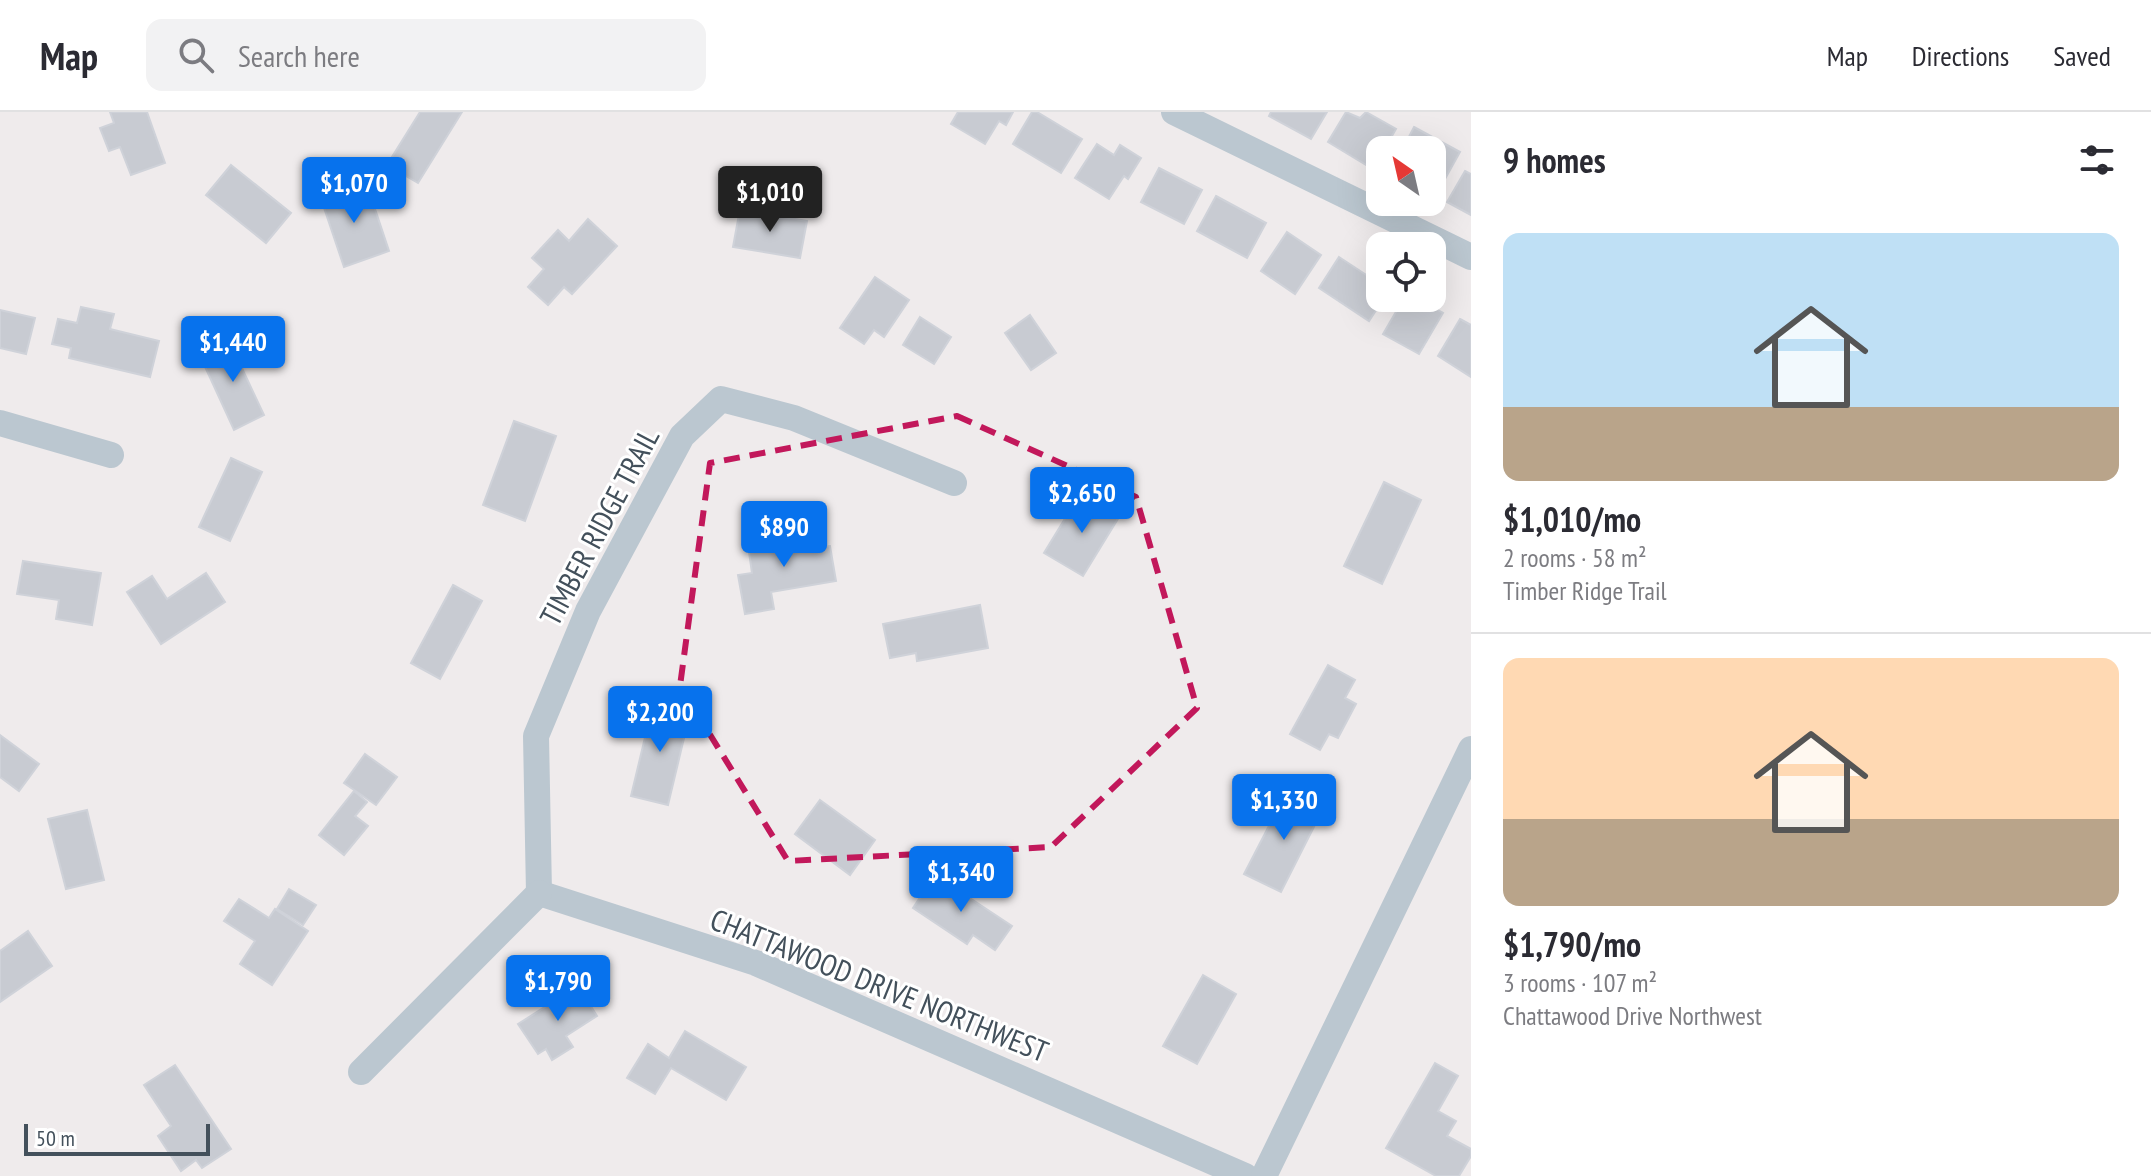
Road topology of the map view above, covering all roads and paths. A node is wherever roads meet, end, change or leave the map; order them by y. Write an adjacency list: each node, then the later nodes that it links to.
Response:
1 (1174, 112): 2 (street)
2 (1471, 257)
3 (0, 423): 4 (street)
4 (111, 455)
5 (954, 483): 7 (street, TIMBER RIDGE TRAIL)
6 (1471, 749): 10 (street)
7 (539, 893): 8 (street); 9 (street, CHATTAWOOD DRIVE NORTHWEST)
8 (361, 1072)
9 (1245, 1176)
10 (1264, 1176)

